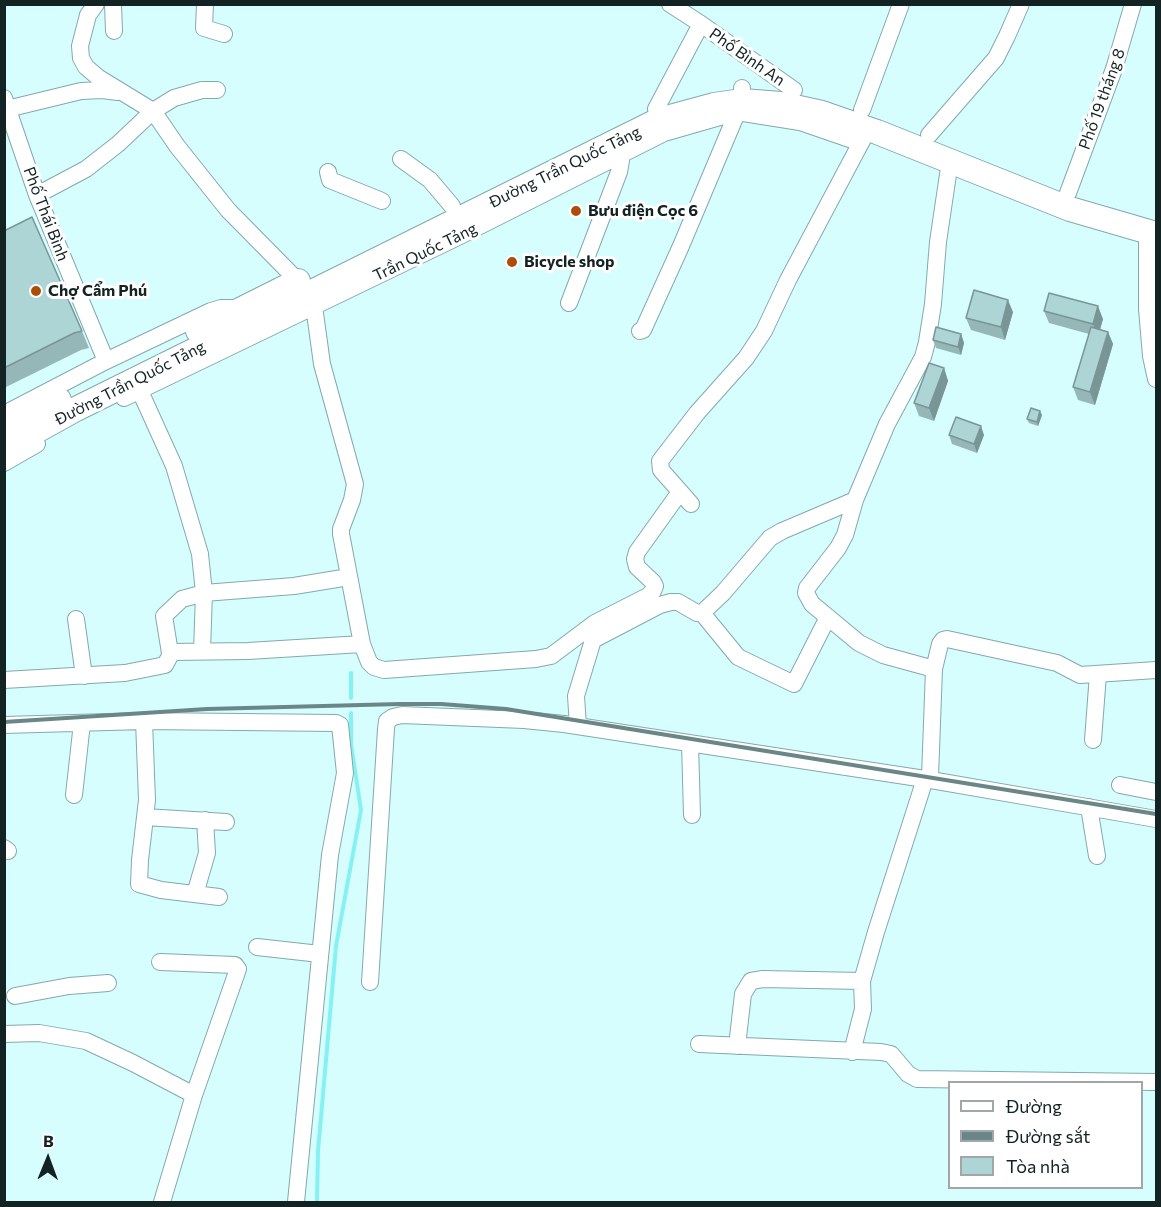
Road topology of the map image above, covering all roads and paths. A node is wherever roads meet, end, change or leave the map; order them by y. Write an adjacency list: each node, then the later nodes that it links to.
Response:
1 (96, 4): 13 (street)
2 (113, 4): 9 (street)
3 (205, 4): 10 (street)
4 (670, 4): 8 (street, Phố Bình An)
5 (902, 4): 18 (street)
6 (1021, 4): 19 (street)
7 (1133, 4): 24 (street, Phố 19 tháng 8)
8 (701, 24): 12 (street, Phố Bình An); 16 (street)
9 (114, 31)
10 (224, 34)
11 (217, 90): 17 (street)
12 (794, 90): 14 (highway, Đường Trần Quốc Tảng); 18 (highway, Đường Trần Quốc Tảng)
13 (123, 93): 15 (street); 17 (street)
14 (740, 100): 16 (highway, Đường Trần Quốc Tảng); 18 (highway, Đường Trần Quốc Tảng); 20 (highway, Đường Trần Quốc Tảng); 33 (street)
15 (6, 104): 25 (street, Phố Thái Bình)
16 (656, 109): 27 (highway, Đường Trần Quốc Tảng)
17 (153, 111): 25 (street); 29 (street)
18 (864, 127): 19 (highway, Đường Trần Quốc Tảng); 22 (highway, Đường Trần Quốc Tảng); 47 (street)
19 (929, 135): 24 (highway, Đường Trần Quốc Tảng)
20 (621, 147): 30 (street); 31 (street, Trần Quốc Tảng); 39 (highway, Đường Trần Quốc Tảng)
21 (401, 159): 27 (street)
22 (950, 161): 28 (highway, Đường Trần Quốc Tảng); 41 (street)
23 (328, 172): 26 (street)
24 (1068, 193): 28 (highway, Đường Trần Quốc Tảng)
25 (37, 195): 34 (street, Phố Thái Bình)
26 (382, 201)
27 (452, 206): 29 (highway, Đường Trần Quốc Tảng)
28 (1153, 228): 35 (street)
29 (298, 281): 32 (highway, Đường Trần Quốc Tảng)
30 (569, 303)
31 (314, 306): 36 (street, Trần Quốc Tảng); 42 (street)
32 (240, 308): 34 (street); 38 (highway, Đường Trần Quốc Tảng)
33 (640, 331)
34 (106, 361): 37 (street)
35 (1156, 379)
36 (140, 391): 40 (street, Trần Quốc Tảng); 43 (street)
37 (4, 414)
38 (4, 429)
39 (4, 449)
40 (4, 463)
41 (855, 500): 44 (street); 45 (street)
42 (349, 577): 43 (street); 47 (street)
43 (204, 593): 48 (street); 49 (street)
44 (702, 613): 45 (street); 58 (street)
45 (828, 616): 50 (street)
46 (76, 619): 53 (street)
47 (357, 645): 48 (street)
48 (202, 651): 49 (street)
49 (170, 653): 53 (street)
50 (934, 669): 52 (street); 61 (street)
51 (1156, 670): 52 (street)
52 (1098, 674): 59 (street)
53 (84, 676): 54 (street)
54 (4, 680)
55 (144, 722): 56 (street); 67 (street); 75 (street)
56 (82, 723): 57 (street); 64 (street)
57 (4, 725)
58 (571, 725): 60 (street); 79 (street)
59 (1093, 740)
60 (690, 743): 61 (street); 66 (street)
61 (925, 779): 65 (street); 77 (street)
62 (1120, 785): 63 (street)
63 (1156, 792)
64 (74, 795)
65 (1089, 807): 68 (street); 71 (street)
66 (693, 815)
67 (146, 818): 69 (street); 72 (street)
68 (1156, 819)
69 (205, 820): 70 (street); 72 (street)
70 (226, 822)
71 (1097, 856)
72 (195, 894): 73 (street)
73 (219, 897)
74 (257, 947): 75 (street)
75 (320, 954): 88 (street)
76 (160, 962): 86 (street)
77 (862, 981): 83 (street); 84 (street)
78 (108, 982): 80 (street)
79 (370, 982)
80 (15, 996)
81 (4, 1034): 86 (street)
82 (699, 1044): 83 (street)
83 (737, 1046): 84 (street)
84 (852, 1052): 85 (street)
85 (1076, 1081)
86 (194, 1095): 87 (street)
87 (162, 1203)
88 (296, 1203)

